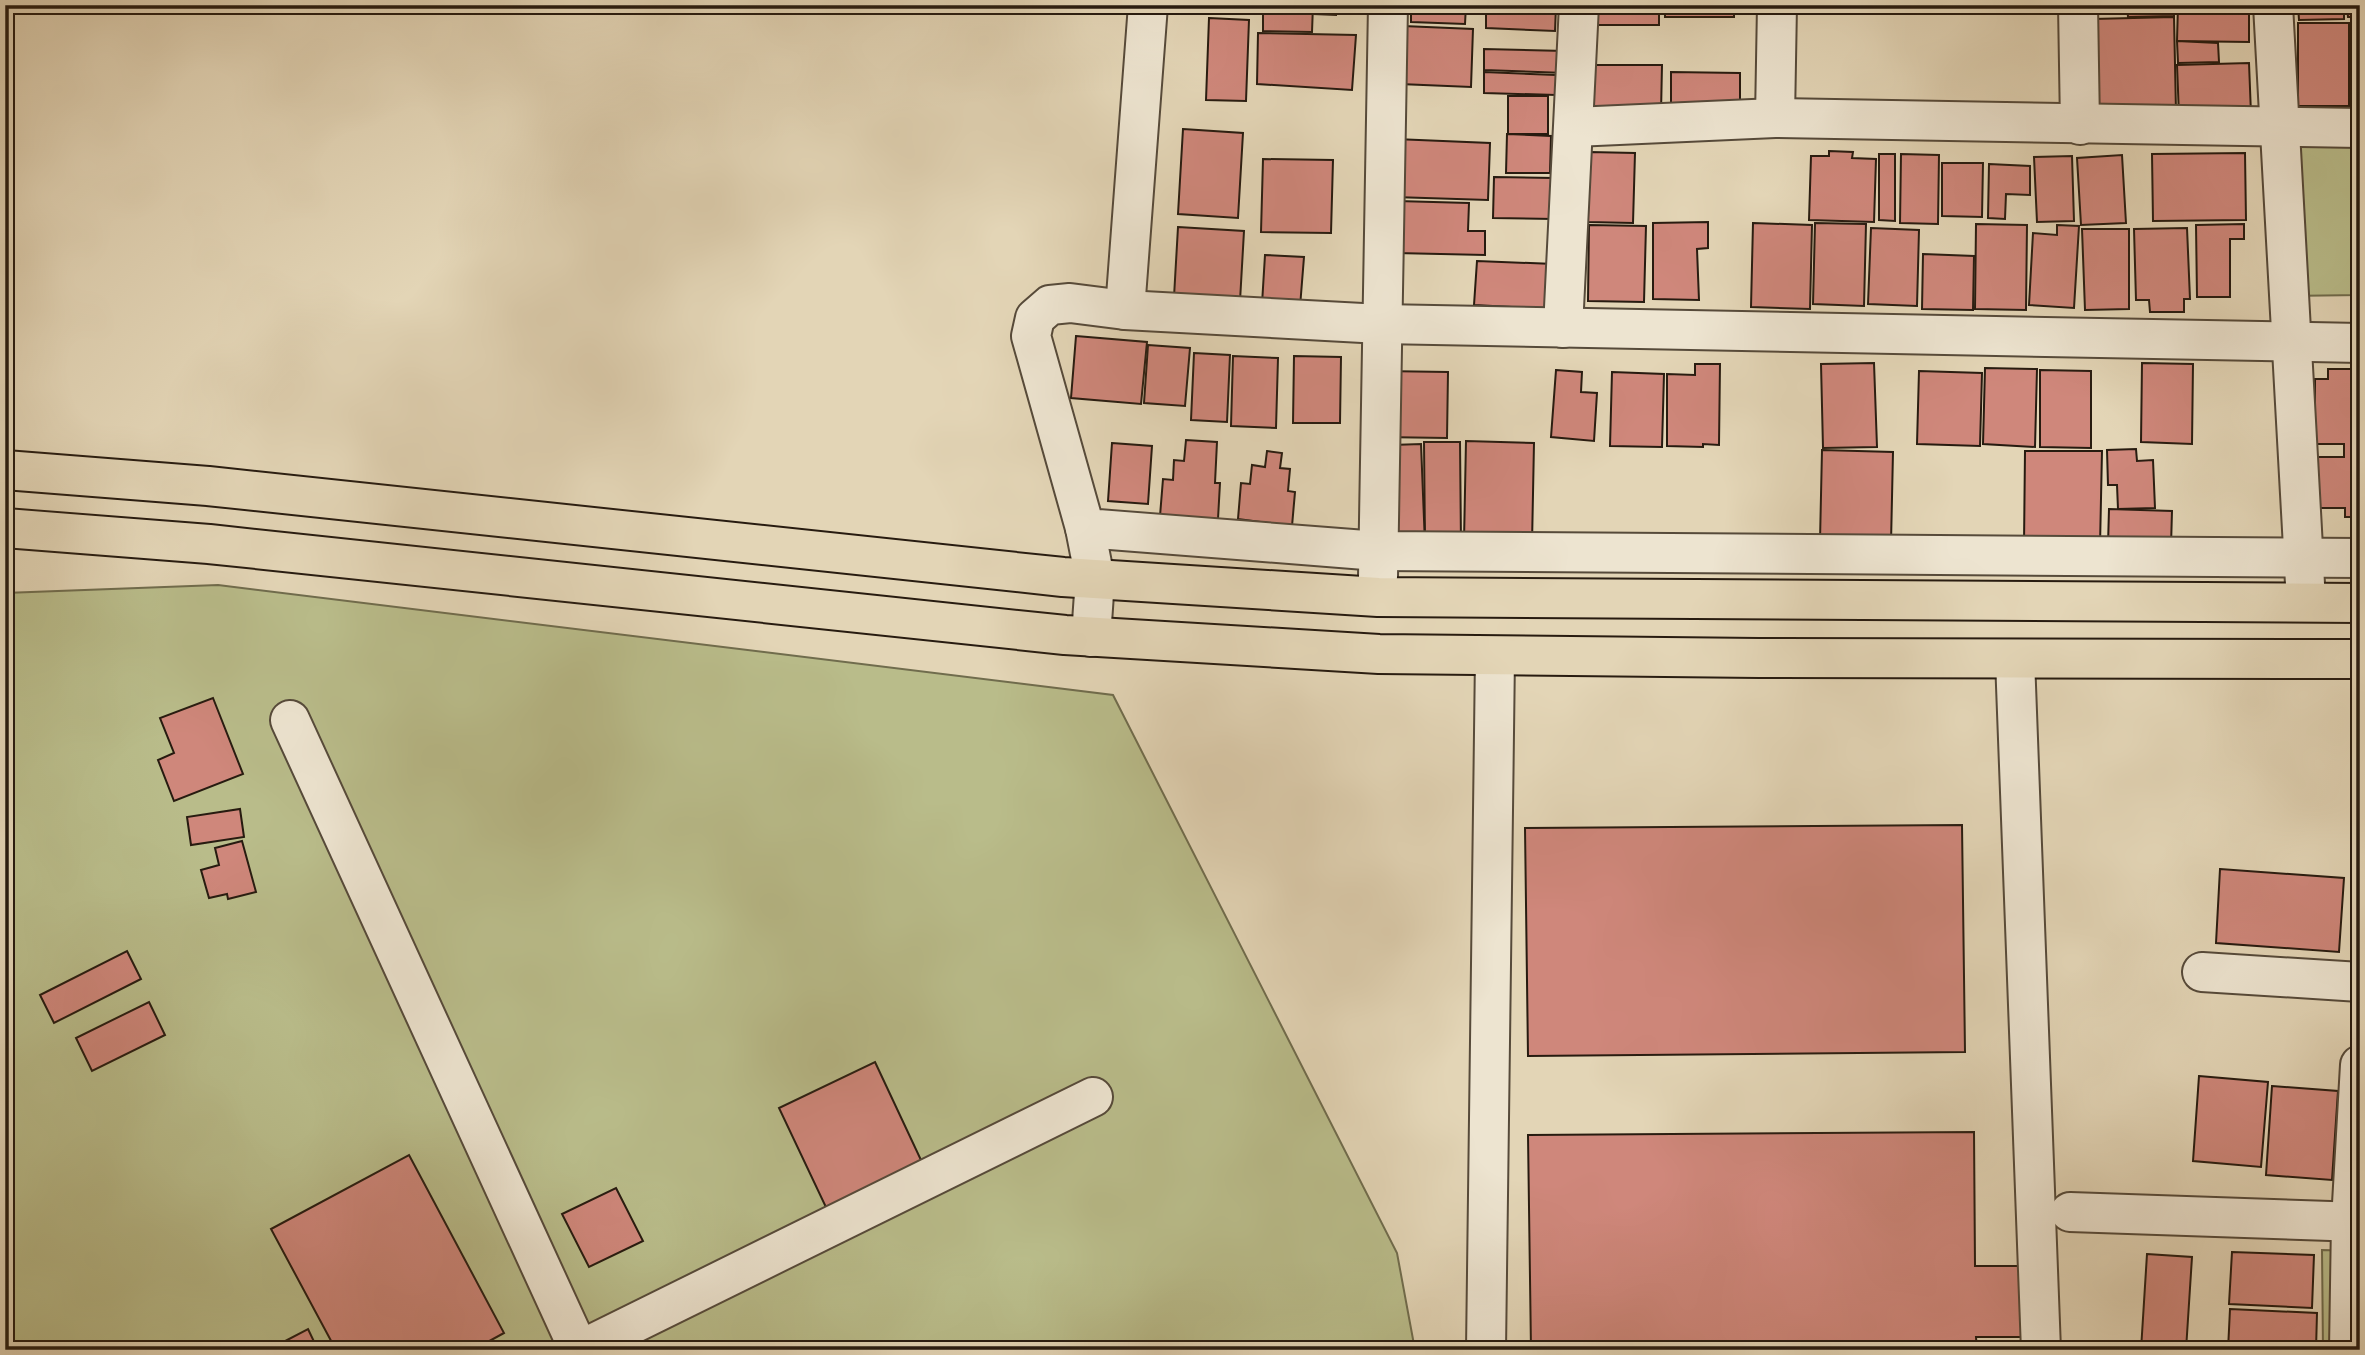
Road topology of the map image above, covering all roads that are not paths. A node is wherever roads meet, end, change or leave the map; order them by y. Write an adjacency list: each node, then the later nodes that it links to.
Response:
1 (1148, 5): 12 (street)
2 (1388, 5): 13 (street)
3 (1579, 5): 9 (street)
4 (1777, 5): 7 (street)
5 (2078, 5): 8 (street)
6 (2273, 5): 10 (street)
7 (1775, 118): 8 (street); 9 (street)
8 (2080, 125): 10 (street)
9 (1574, 127): 14 (street)
10 (2279, 128): 11 (street); 15 (street)
11 (2360, 128)
12 (1125, 310): 13 (street); 19 (street)
13 (1381, 324): 14 (street); 20 (street)
14 (1563, 328): 15 (street)
15 (2290, 341): 16 (street); 22 (street)
16 (2360, 343)
17 (5, 470): 23 (main road)
18 (5, 528): 27 (main road)
19 (1085, 528): 20 (street); 23 (street)
20 (1378, 551): 22 (street); 24 (street)
21 (2360, 558): 22 (street)
22 (2304, 559): 25 (street)
23 (1095, 579): 24 (main road); 27 (street)
24 (1378, 597): 25 (main road)
25 (2305, 603): 26 (main road)
26 (2360, 603)
27 (1091, 637): 28 (main road)
28 (1495, 656): 29 (main road); 39 (street)
29 (2015, 659): 30 (main road); 40 (street)
30 (2360, 659)
31 (290, 720): 38 (street)
32 (2202, 972): 33 (street)
33 (2360, 982)
34 (2360, 1065): 37 (street)
35 (1093, 1097): 38 (street)
36 (2070, 1212): 37 (street)
37 (2355, 1222): 41 (street)
38 (579, 1350)
39 (1486, 1350)
40 (2041, 1350)
41 (2349, 1350)

